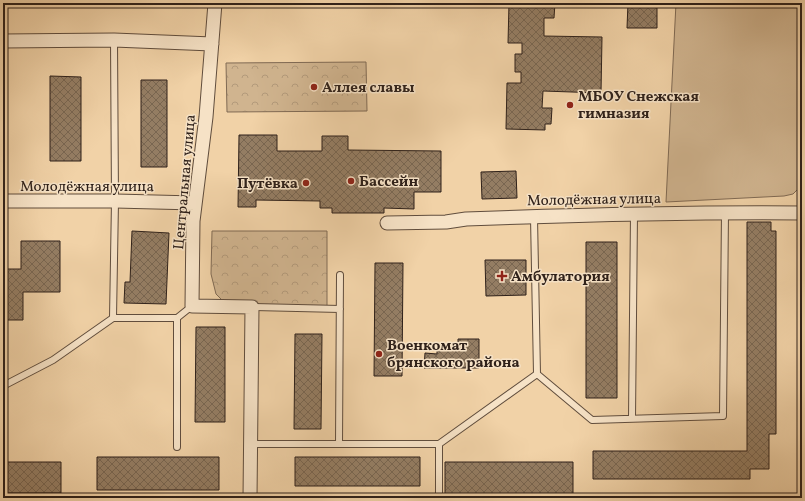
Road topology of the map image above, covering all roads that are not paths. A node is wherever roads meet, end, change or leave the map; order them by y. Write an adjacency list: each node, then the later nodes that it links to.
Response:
1 (215, 3): 4 (street, Центральная улица)
2 (114, 40): 3 (street); 4 (street); 6 (lane)
3 (3, 41)
4 (212, 44): 7 (street, Центральная улица)
5 (3, 201): 6 (street, Молодёжная улица)
6 (115, 201): 7 (street, Молодёжная улица); 17 (lane)
7 (195, 203): 14 (street, Центральная улица)
8 (725, 212): 9 (street, Молодёжная улица); 10 (street, Молодёжная улица); 21 (lane)
9 (802, 213)
10 (634, 214): 11 (street, Молодёжная улица); 21 (lane)
11 (534, 217): 12 (street, Молодёжная улица); 19 (lane)
12 (387, 223)
13 (340, 275): 16 (lane)
14 (192, 306): 15 (street); 18 (lane)
15 (252, 307): 16 (lane); 22 (street)
16 (340, 309): 23 (lane)
17 (113, 318): 18 (lane); 20 (lane)
18 (177, 318): 25 (lane)
19 (537, 374): 21 (lane); 24 (lane)
20 (3, 386)
21 (632, 418)
22 (250, 444): 23 (lane); 26 (street)
23 (339, 444): 24 (lane)
24 (439, 444): 27 (lane)
25 (176, 447)
26 (250, 498)
27 (438, 498)

